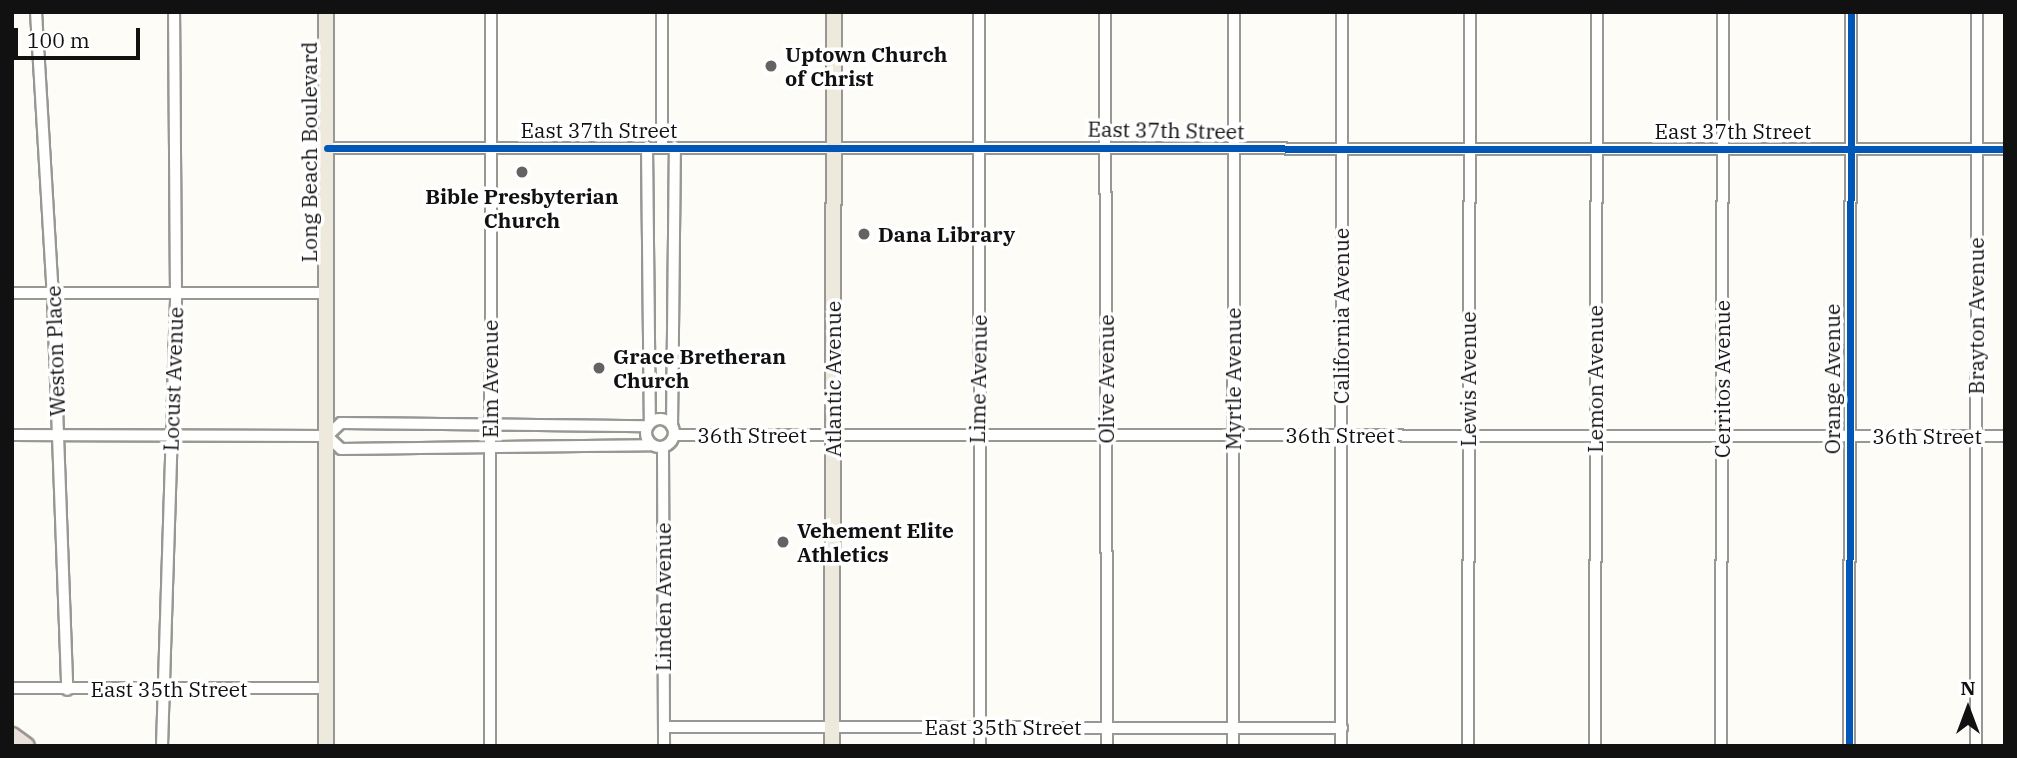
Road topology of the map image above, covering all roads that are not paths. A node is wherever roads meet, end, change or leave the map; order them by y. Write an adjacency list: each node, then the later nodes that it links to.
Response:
1 (36, 12): 33 (street, Weston Place)
2 (174, 12): 34 (street, Locust Avenue)
3 (326, 12): 22 (main road, Long Beach Boulevard)
4 (491, 12): 23 (street, Elm Avenue)
5 (662, 12): 17 (street)
6 (834, 12): 18 (main road, Atlantic Avenue)
7 (979, 12): 19 (street, Lime Avenue)
8 (1105, 12): 21 (street, Olive Avenue)
9 (1234, 12): 24 (street, Myrtle Avenue)
10 (1342, 12): 25 (street, California Avenue)
11 (1470, 12): 26 (street, Lewis Avenue)
12 (1597, 12): 27 (street, Lemon Avenue)
13 (1723, 12): 28 (street, Cerritos Avenue)
14 (1851, 12): 29 (street, Orange Avenue)
15 (1977, 12): 30 (street, Brayton Avenue)
16 (648, 146): 17 (street, East 37th Street); 23 (street, East 37th Street); 37 (street)
17 (662, 146): 20 (street, East 37th Street)
18 (832, 146): 19 (street, East 37th Street); 20 (street, East 37th Street); 40 (main road, Atlantic Avenue)
19 (979, 146): 21 (street, East 37th Street); 41 (street, Lime Avenue)
20 (675, 147): 38 (street)
21 (1105, 147): 24 (street, East 37th Street); 42 (street, Olive Avenue)
22 (327, 148): 23 (street, East 37th Street); 35 (main road, Long Beach Boulevard)
23 (491, 148): 36 (street, Elm Avenue)
24 (1235, 148): 25 (street, East 37th Street); 43 (street, Myrtle Avenue)
25 (1342, 148): 26 (street, East 37th Street); 48 (street, California Avenue)
26 (1470, 148): 27 (street, East 37th Street); 49 (street, Lewis Avenue)
27 (1597, 149): 28 (street, East 37th Street); 50 (street, Lemon Avenue)
28 (1723, 149): 29 (street, East 37th Street); 51 (street, Cerritos Avenue)
29 (1850, 149): 30 (street, East 37th Street); 44 (street, Orange Avenue)
30 (1977, 149): 31 (street, East 37th Street); 52 (street, Brayton Avenue)
31 (2005, 149)
32 (12, 293): 33 (street)
33 (52, 293): 34 (street); 45 (street, Weston Place)
34 (176, 293): 35 (street); 46 (street, Locust Avenue)
35 (326, 293): 47 (main road, Long Beach Boulevard)
36 (490, 423): 37 (street); 47 (street); 55 (street, Elm Avenue)
37 (649, 424): 38 (street, 36th Street); 54 (street, Linden Avenue)
38 (673, 430): 40 (street, 36th Street); 54 (street)
39 (12, 435): 45 (street)
40 (833, 435): 41 (street, 36th Street); 61 (main road, Atlantic Avenue)
41 (977, 435): 42 (street, 36th Street); 62 (street, Lime Avenue)
42 (1105, 435): 43 (street, 36th Street); 63 (street, Olive Avenue)
43 (1232, 435): 48 (street, 36th Street); 64 (street, Myrtle Avenue)
44 (1850, 435): 51 (street, 36th Street); 52 (street, 36th Street); 80 (street, Orange Avenue)
45 (58, 436): 46 (street); 59 (street, Weston Place)
46 (172, 436): 47 (street); 57 (street, Locust Avenue)
47 (327, 436): 55 (street); 58 (main road, Long Beach Boulevard)
48 (1340, 436): 49 (street, 36th Street); 65 (street, California Avenue)
49 (1468, 436): 50 (street, 36th Street); 77 (street, Lewis Avenue)
50 (1594, 436): 51 (street, 36th Street); 78 (street, Lemon Avenue)
51 (1721, 436): 79 (street, Cerritos Avenue)
52 (1976, 436): 53 (street, 36th Street); 81 (street, Brayton Avenue)
53 (2005, 436)
54 (657, 446): 55 (street); 60 (street, Linden Avenue)
55 (490, 450): 70 (street, Elm Avenue)
56 (12, 688): 59 (street, East 35th Street)
57 (163, 688): 58 (street, East 35th Street); 59 (street, East 35th Street); 68 (street, Locust Avenue)
58 (326, 688): 69 (main road, Long Beach Boulevard)
59 (66, 690)
60 (664, 727): 61 (street, East 35th Street); 71 (street, Linden Avenue)
61 (832, 727): 62 (street, East 35th Street); 72 (main road, Atlantic Avenue)
62 (980, 727): 63 (street, East 35th Street); 73 (street, Lime Avenue)
63 (1107, 727): 64 (street, East 35th Street); 74 (street, Olive Avenue)
64 (1234, 727): 65 (street, East 35th Street); 75 (street, Myrtle Avenue)
65 (1342, 728): 76 (street, California Avenue)
66 (12, 736): 67 (highway)
67 (26, 746)
68 (162, 746)
69 (326, 746)
70 (490, 746)
71 (664, 746)
72 (832, 746)
73 (980, 746)
74 (1107, 746)
75 (1233, 746)
76 (1341, 746)
77 (1468, 746)
78 (1595, 746)
79 (1721, 746)
80 (1849, 746)
81 (1976, 746)

